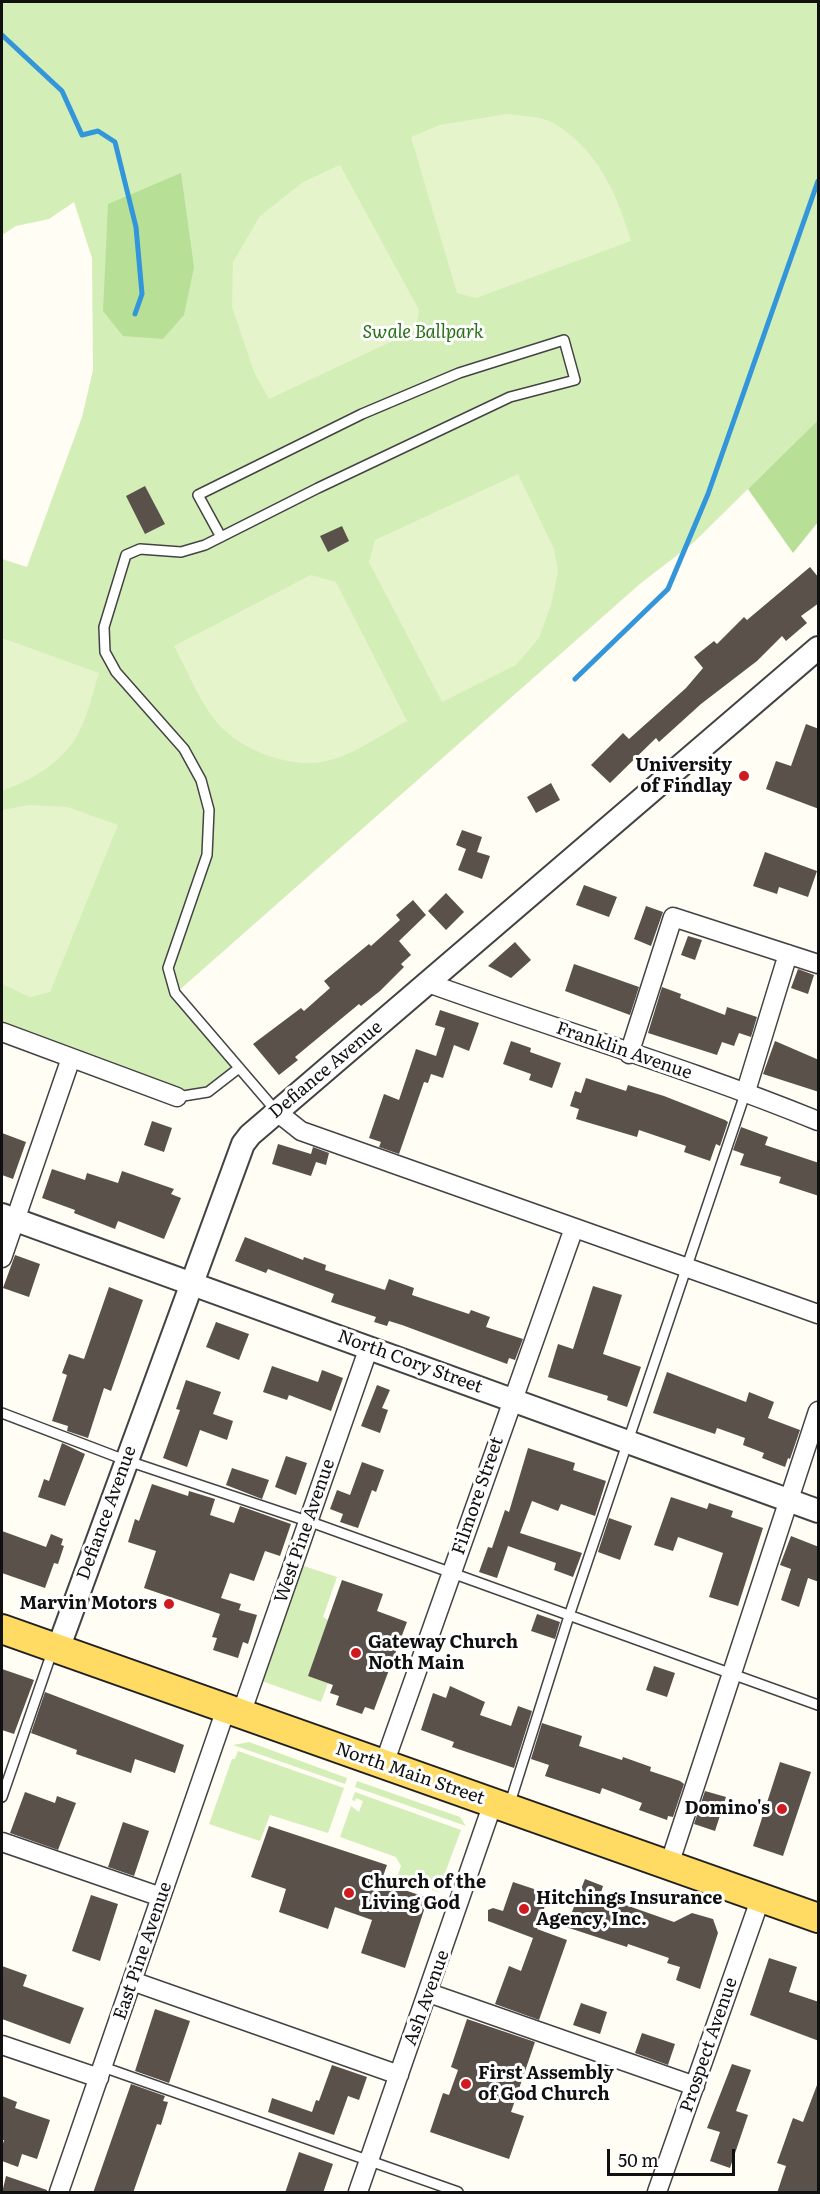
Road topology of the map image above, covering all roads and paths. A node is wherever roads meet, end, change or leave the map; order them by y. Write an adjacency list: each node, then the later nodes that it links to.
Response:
1 (221, 537): 1 (lane); 9 (lane)
2 (819, 648): 5 (street, Defiance Avenue)
3 (788, 954): 4 (street); 7 (street); 10 (street)
4 (819, 964)
5 (428, 983): 7 (street, Franklin Avenue); 12 (street, Defiance Avenue)
6 (2, 1032): 8 (street)
7 (629, 1054): 10 (street, Franklin Avenue)
8 (71, 1058): 11 (street); 14 (street)
9 (239, 1068): 11 (lane); 12 (lane)
10 (746, 1091): 13 (street, Franklin Avenue); 17 (lane)
11 (177, 1097)
12 (277, 1112): 15 (street); 18 (street, Defiance Avenue)
13 (819, 1121)
14 (8, 1218): 16 (street); 18 (street, North Cory Street)
15 (573, 1228): 17 (street); 21 (street, Filmore Street)
16 (2, 1258)
17 (686, 1266): 19 (street); 24 (lane)
18 (192, 1284): 20 (street, North Cory Street); 25 (street, Defiance Avenue)
19 (819, 1314)
20 (369, 1347): 21 (street, North Cory Street); 28 (street, West Pine Avenue)
21 (511, 1399): 24 (street, North Cory Street); 29 (street, Filmore Street)
22 (819, 1412): 26 (street)
23 (2, 1413): 25 (lane)
24 (628, 1442): 26 (street, North Cory Street); 30 (lane)
25 (125, 1460): 28 (lane); 32 (street, Defiance Avenue)
26 (789, 1501): 27 (street, North Cory Street); 33 (street)
27 (819, 1511)
28 (309, 1522): 29 (lane); 35 (street, West Pine Avenue)
29 (452, 1574): 30 (lane); 36 (street, Filmore Street)
30 (569, 1616): 33 (lane); 38 (lane)
31 (2, 1629): 32 (main road, North Main Street)
32 (56, 1649): 35 (main road, North Main Street); 37 (lane)
33 (731, 1675): 34 (lane); 40 (street)
34 (819, 1705)
35 (234, 1712): 36 (main road, North Main Street); 41 (street, East Pine Avenue)
36 (384, 1764): 38 (main road, North Main Street)
37 (2, 1797)
38 (501, 1806): 40 (main road, North Main Street); 45 (street, Ash Avenue)
39 (2, 1842): 41 (street)
40 (669, 1865): 42 (main road, North Main Street)
41 (161, 1897): 44 (street, East Pine Avenue)
42 (761, 1897): 43 (main road, North Main Street); 49 (street, Prospect Avenue)
43 (819, 1918)
44 (132, 1981): 47 (street, East Pine Avenue); 48 (street)
45 (429, 1993): 48 (street, Ash Avenue); 49 (street)
46 (2, 2045): 47 (street)
47 (101, 2072): 50 (lane); 51 (street, East Pine Avenue)
48 (399, 2075): 50 (street, Ash Avenue)
49 (694, 2086): 54 (street, Prospect Avenue)
50 (369, 2160): 52 (street, Ash Avenue); 53 (lane)
51 (59, 2193)
52 (358, 2193)
53 (458, 2193)
54 (657, 2193)

